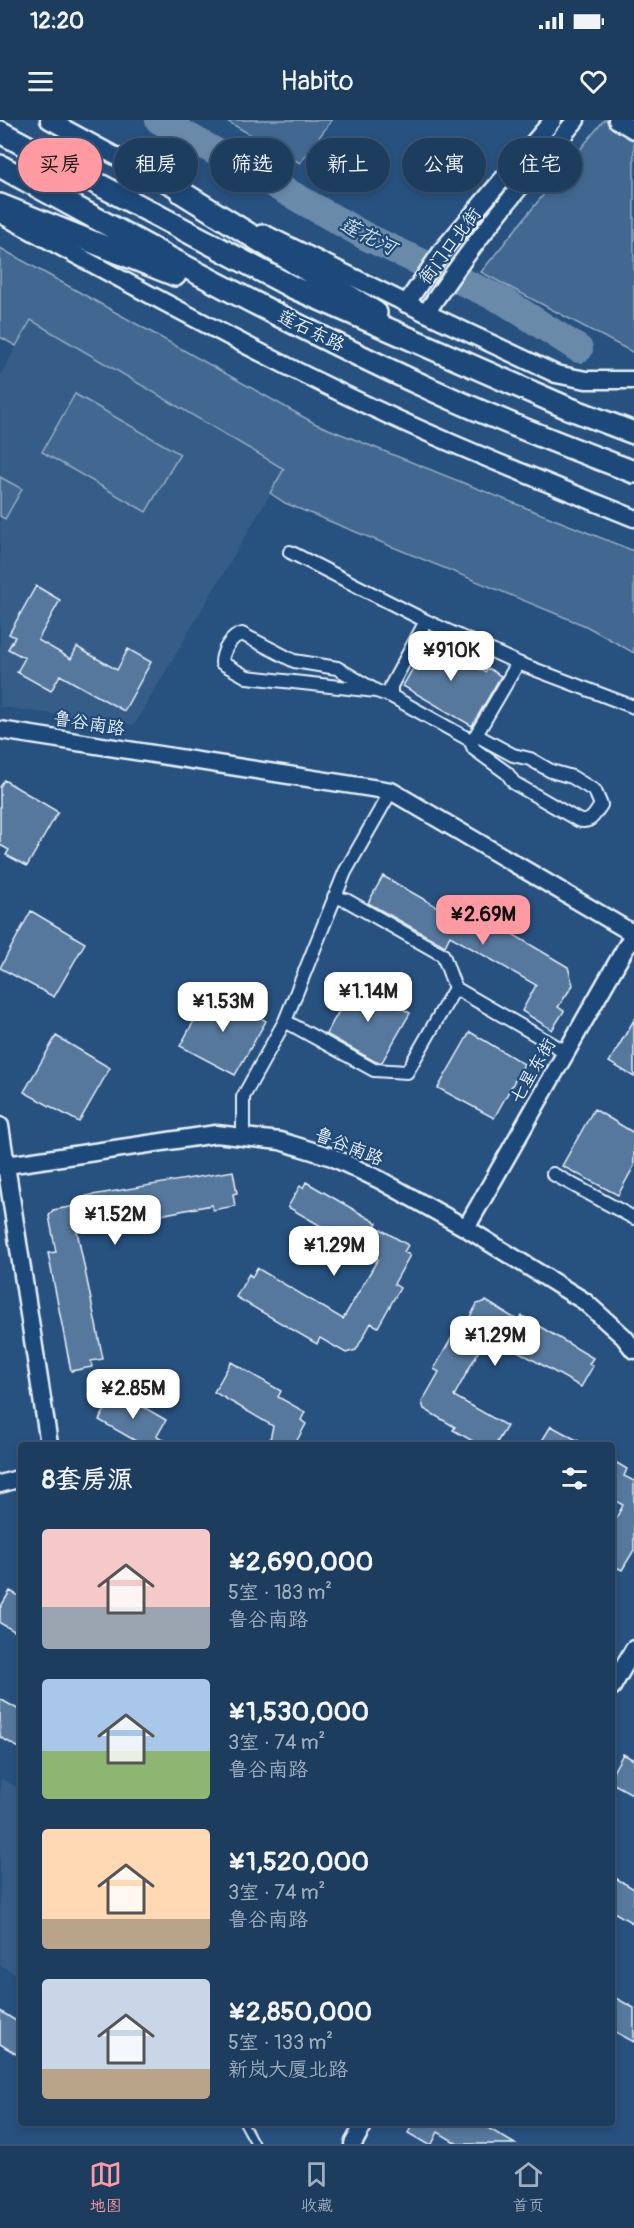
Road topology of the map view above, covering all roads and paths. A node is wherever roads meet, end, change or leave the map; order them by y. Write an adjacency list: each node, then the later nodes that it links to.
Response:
1 (49, 120): 7 (street)
2 (553, 120): 12 (street, 衙门口北街)
3 (576, 120): 13 (street, 衙门口北街)
4 (617, 120): 5 (street)
5 (634, 130)
6 (0, 132): 15 (highway, 莲石东路)
7 (114, 155)
8 (0, 166): 14 (highway, 莲石东路)
9 (181, 192): 12 (street); 15 (highway)
10 (0, 205): 14 (highway)
11 (0, 214): 19 (street)
12 (410, 297): 13 (street)
13 (430, 307): 16 (street)
14 (279, 316): 18 (highway, 莲石东路)
15 (445, 356): 17 (highway, 莲石东路)
16 (634, 380)
17 (634, 433)
18 (634, 472)
19 (634, 518)
20 (290, 552): 21 (street)
21 (426, 621): 22 (street); 24 (street)
22 (518, 663): 25 (street); 27 (street)
23 (376, 691): 23 (street); 24 (street)
24 (391, 696): 27 (street)
25 (634, 707)
26 (0, 730): 28 (street, 鲁谷南路)
27 (473, 737): 27 (street)
28 (391, 790): 29 (street); 30 (street, 鲁谷南路)
29 (334, 897): 31 (street); 32 (street)
30 (634, 933): 33 (street, 七星东街)
31 (455, 988): 32 (street); 33 (street)
32 (285, 1021): 35 (street)
33 (566, 1052): 39 (street, 七星东街)
34 (0, 1126): 36 (street)
35 (243, 1137): 36 (street, 鲁谷南路); 39 (street, 鲁谷南路)
36 (3, 1165): 41 (street)
37 (553, 1174): 38 (street)
38 (634, 1218)
39 (466, 1228): 40 (street, 鲁谷南路)
40 (634, 1350)
41 (49, 1442)
42 (18, 1479): 43 (street)
43 (0, 1484)
44 (634, 1649): 45 (street)
45 (615, 1682)
46 (245, 2126): 48 (lane)
47 (363, 2126): 49 (street)
48 (255, 2144)
49 (353, 2144)

